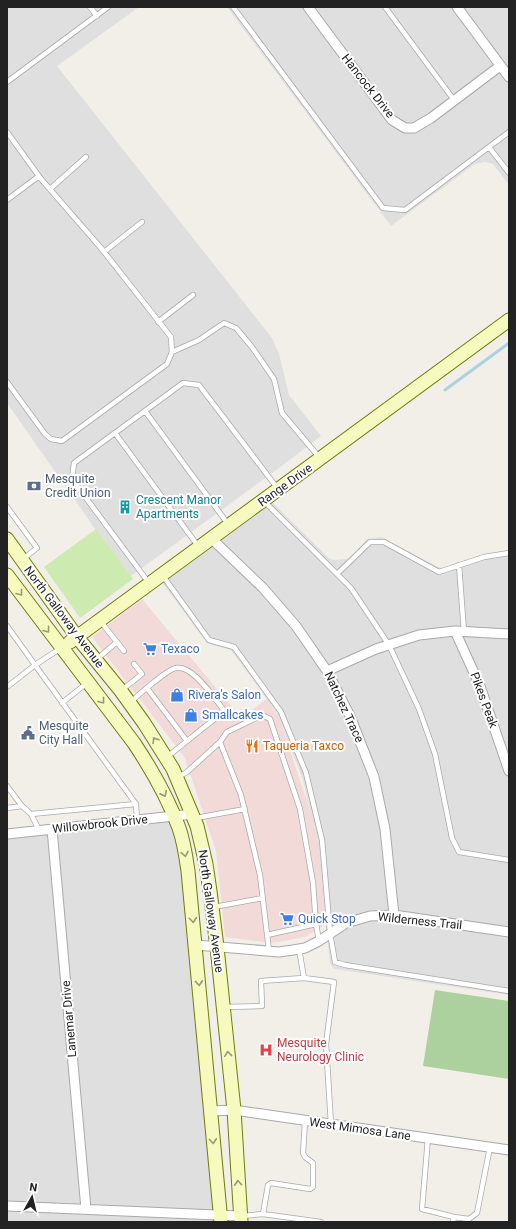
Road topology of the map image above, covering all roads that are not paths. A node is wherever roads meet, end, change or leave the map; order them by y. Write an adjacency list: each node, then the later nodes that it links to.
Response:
1 (90, 7): 7 (lane)
2 (108, 7): 7 (lane)
3 (234, 7): 14 (lane)
4 (308, 7): 11 (street, Hancock Drive)
5 (385, 7): 11 (lane)
6 (456, 7): 8 (street)
7 (97, 16): 10 (lane)
8 (500, 66): 9 (street); 11 (street, Hancock Drive)
9 (509, 77)
10 (7, 82)
11 (454, 100)
12 (7, 132): 17 (lane)
13 (509, 132): 14 (lane)
14 (489, 147): 16 (lane)
15 (86, 157): 18 (lane)
16 (509, 173)
17 (39, 176): 18 (lane); 19 (lane)
18 (50, 189): 21 (lane)
19 (7, 200)
20 (142, 222): 21 (lane)
21 (104, 252): 24 (lane)
22 (193, 295): 24 (lane)
23 (509, 320): 29 (main road, Range Drive)
24 (158, 322): 25 (lane)
25 (172, 352): 26 (lane); 29 (lane)
26 (7, 382)
27 (145, 411): 28 (lane); 30 (lane); 33 (lane)
28 (115, 433): 36 (lane); 43 (lane)
29 (320, 459): 30 (main road, Range Drive)
30 (279, 489): 31 (main road, Range Drive)
31 (263, 501): 33 (main road, Range Drive); 40 (lane)
32 (7, 507): 38 (lane)
33 (230, 526): 35 (main road, Range Drive)
34 (7, 539): 38 (main road, North Galloway Avenue)
35 (212, 539): 36 (main road, Range Drive); 56 (street, Natchez Trace)
36 (199, 548): 42 (main road, Range Drive)
37 (509, 553): 39 (lane)
38 (22, 560): 48 (main road, North Galloway Avenue)
39 (459, 565): 40 (lane); 46 (lane)
40 (337, 574): 50 (lane)
41 (7, 575): 51 (main road, North Galloway Avenue, one-way to 51)
42 (162, 575): 43 (main road, Range Drive); 86 (lane)
43 (150, 584): 44 (main road, Range Drive)
44 (100, 620): 48 (main road, Range Drive); 49 (lane)
45 (7, 626): 55 (lane)
46 (460, 631): 47 (street); 50 (street); 66 (street, Pikes Peak)
47 (509, 634)
48 (77, 637): 51 (main road, Range Drive); 53 (main road, North Galloway Avenue)
49 (117, 642): 52 (lane); 53 (lane)
50 (389, 645): 56 (street); 80 (lane)
51 (61, 648): 55 (lane); 57 (main road, North Galloway Avenue)
52 (124, 651)
53 (96, 660): 60 (main road, North Galloway Avenue)
54 (134, 664): 60 (lane)
55 (35, 665): 58 (lane); 61 (lane)
56 (327, 671): 83 (street, Natchez Trace)
57 (88, 682): 61 (lane); 74 (main road, North Galloway Avenue, one-way to 74)
58 (7, 687)
59 (147, 688): 62 (lane); 63 (lane); 63 (lane)
60 (121, 691): 62 (main road, North Galloway Avenue)
61 (62, 702): 69 (lane)
62 (129, 703): 65 (main road, North Galloway Avenue, one-way to 62)
63 (186, 741): 65 (lane)
64 (220, 742): 67 (lane); 72 (lane); 84 (lane)
65 (166, 758): 67 (main road, North Galloway Avenue)
66 (509, 771)
67 (177, 778): 75 (main road, North Galloway Avenue)
68 (7, 786): 70 (lane)
69 (136, 804): 73 (lane); 76 (lane)
70 (22, 806): 71 (lane); 73 (lane)
71 (7, 808)
72 (245, 809): 75 (lane); 81 (lane)
73 (31, 814): 78 (lane)
74 (174, 817): 75 (street, Willowbrook Drive); 76 (street, Willowbrook Drive); 89 (main road, North Galloway Avenue, one-way to 89)
75 (194, 817): 82 (main road, North Galloway Avenue)
76 (137, 820): 77 (street, Willowbrook Drive)
77 (52, 829): 78 (street, Willowbrook Drive); 104 (street, Lanemar Drive)
78 (39, 830): 79 (street, Willowbrook Drive)
79 (7, 834)
80 (509, 860)
81 (263, 898): 82 (lane); 87 (lane)
82 (212, 907): 90 (main road, North Galloway Avenue)
83 (394, 915): 85 (street, Wilderness Trail); 86 (street, Wilderness Trail)
84 (316, 924): 87 (lane); 88 (lane)
85 (509, 932)
86 (330, 933): 88 (street, Wilderness Trail); 94 (lane)
87 (267, 935): 92 (lane)
88 (319, 941): 91 (street, Wilderness Trail)
89 (196, 944): 90 (street, Wilderness Trail); 97 (main road, North Galloway Avenue, one-way to 97)
90 (217, 947): 92 (street, Wilderness Trail); 95 (main road, North Galloway Avenue)
91 (299, 949): 92 (street, Wilderness Trail); 93 (lane)
92 (269, 951)
93 (304, 978): 95 (lane); 99 (lane)
94 (509, 991)
95 (223, 1007): 96 (main road, North Galloway Avenue, one-way to 95)
96 (234, 1110): 97 (street, West Mimosa Lane); 98 (street, West Mimosa Lane); 107 (main road, North Galloway Avenue, one-way to 96)
97 (211, 1111): 106 (main road, North Galloway Avenue, one-way to 106)
98 (305, 1121): 99 (street, West Mimosa Lane); 105 (lane)
99 (331, 1124): 100 (street, West Mimosa Lane)
100 (428, 1138): 101 (street, West Mimosa Lane); 108 (lane)
101 (490, 1147): 102 (street, West Mimosa Lane); 108 (lane)
102 (509, 1150)
103 (7, 1206): 104 (street)
104 (86, 1209): 106 (street)
105 (263, 1214): 107 (lane); 109 (lane)
106 (221, 1219): 107 (street)
107 (241, 1219)
108 (454, 1220)
109 (321, 1222)

